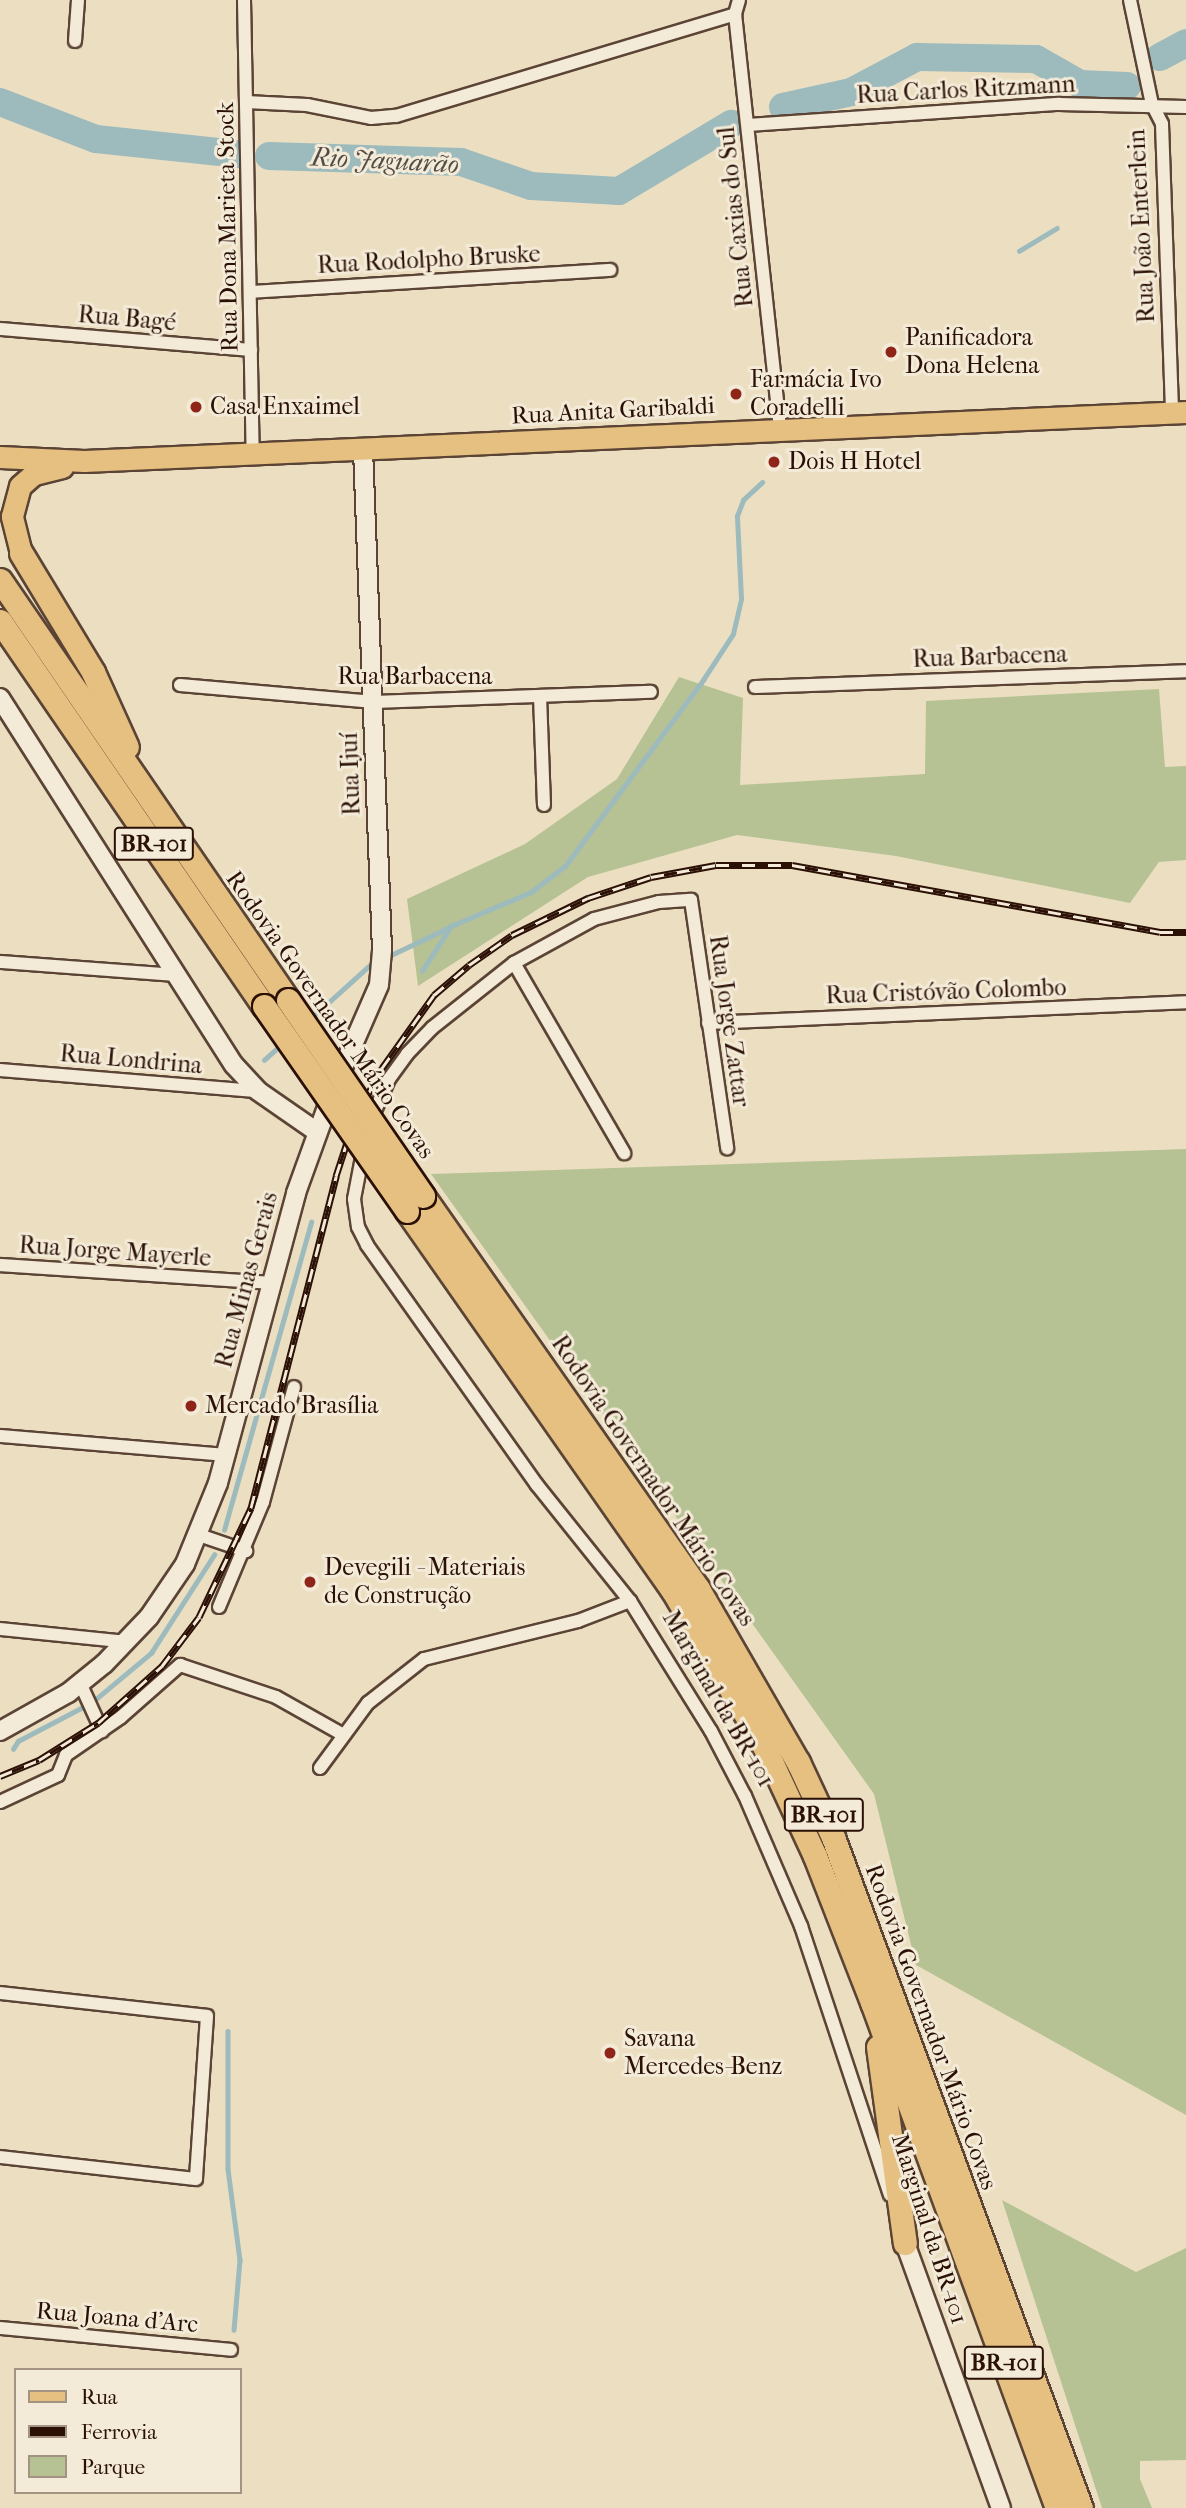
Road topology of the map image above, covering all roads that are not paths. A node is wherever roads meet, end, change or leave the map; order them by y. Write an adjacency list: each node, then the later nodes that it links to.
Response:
1 (78, 0): 6 (street)
2 (244, 0): 7 (street, Rua Dona Marieta Stock)
3 (739, 0): 5 (street, Rua Caxias do Sul)
4 (1130, 0): 8 (street, Rua João Enterlein)
5 (735, 15): 7 (street); 10 (street, Rua Caxias do Sul)
6 (75, 41)
7 (246, 102): 12 (street, Rua Dona Marieta Stock)
8 (1152, 104): 9 (street, Rua Carlos Ritzmann); 10 (street, Rua Carlos Ritzmann); 15 (street, Rua João Enterlein)
9 (1186, 107)
10 (748, 125): 16 (street, Rua Caxias do Sul)
11 (610, 270): 12 (street, Rua Rodolpho Bruske)
12 (250, 292): 14 (street, Rua Dona Marieta Stock)
13 (0, 329): 14 (street, Rua Bagé)
14 (251, 350): 18 (street, Rua Dona Marieta Stock)
15 (1179, 412): 16 (main road, Rua Anita Garibaldi)
16 (780, 430): 17 (main road, Rua Anita Garibaldi)
17 (363, 448): 18 (main road, Rua Anita Garibaldi); 31 (main road, Rua Ijuí)
18 (253, 453): 20 (main road, Rua Anita Garibaldi)
19 (0, 457): 20 (main road, Rua Anita Garibaldi)
20 (84, 461): 22 (main road, Rua Anita Garibaldi)
21 (0, 524): 22 (main road)
22 (20, 553): 32 (highway)
23 (0, 580): 32 (highway, Rodovia Governador Mário Covas / BR-101)
24 (0, 621): 46 (highway, Rodovia Governador Mário Covas / BR-101, bridge)
25 (1186, 671): 27 (street, Rua Barbacena)
26 (180, 685): 31 (street, Rua Barbacena)
27 (755, 687)
28 (651, 692): 29 (street, Rua Barbacena)
29 (540, 696): 31 (street, Rua Barbacena); 33 (street)
30 (0, 698): 37 (main road)
31 (373, 702): 41 (main road, Rua Ijuí)
32 (151, 801): 46 (highway, Rodovia Governador Mário Covas / BR-101, bridge)
33 (544, 804)
34 (691, 900): 36 (street, Marginal da BR-101); 39 (street, Rua Jorge Zattar)
35 (0, 962): 37 (street)
36 (513, 963): 45 (street); 54 (street, Marginal da BR-101)
37 (177, 975): 42 (main road)
38 (1186, 1002): 39 (street, Rua Cristóvão Colombo)
39 (708, 1023): 44 (street, Rua Jorge Zattar)
40 (0, 1070): 42 (street, Rua Londrina)
41 (334, 1088): 43 (main road, Rua Minas Gerais)
42 (258, 1091): 43 (main road)
43 (317, 1132): 48 (main road, Rua Minas Gerais)
44 (727, 1148)
45 (624, 1153)
46 (415, 1203): 65 (highway, Rodovia Governador Mário Covas / BR-101); 72 (highway, Rodovia Governador Mário Covas / BR-101)
47 (0, 1265): 48 (street, Rua Jorge Mayerle)
48 (270, 1283): 51 (main road, Rua Minas Gerais)
49 (294, 1387): 53 (street)
50 (0, 1436): 51 (street)
51 (226, 1455): 52 (main road, Rua Minas Gerais)
52 (199, 1535): 53 (street); 57 (main road, Rua Minas Gerais)
53 (246, 1551): 55 (street)
54 (630, 1601): 61 (street); 67 (street, Marginal da BR-101)
55 (219, 1607)
56 (0, 1629): 57 (street)
57 (128, 1642): 58 (main road, Rua Minas Gerais)
58 (80, 1684): 59 (main road, Rua Minas Gerais); 60 (street)
59 (0, 1731)
60 (102, 1731): 61 (street); 63 (street)
61 (342, 1734): 62 (street)
62 (320, 1769)
63 (0, 1802)
64 (0, 1993): 66 (street)
65 (872, 2002): 67 (highway); 71 (highway, Rodovia Governador Mário Covas / BR-101)
66 (0, 2157)
67 (905, 2242): 70 (main road, Marginal da BR-101)
68 (0, 2328): 69 (street, Rua Joana d'Arc)
69 (231, 2350)
70 (1001, 2508)
71 (1057, 2508)
72 (1081, 2508)

